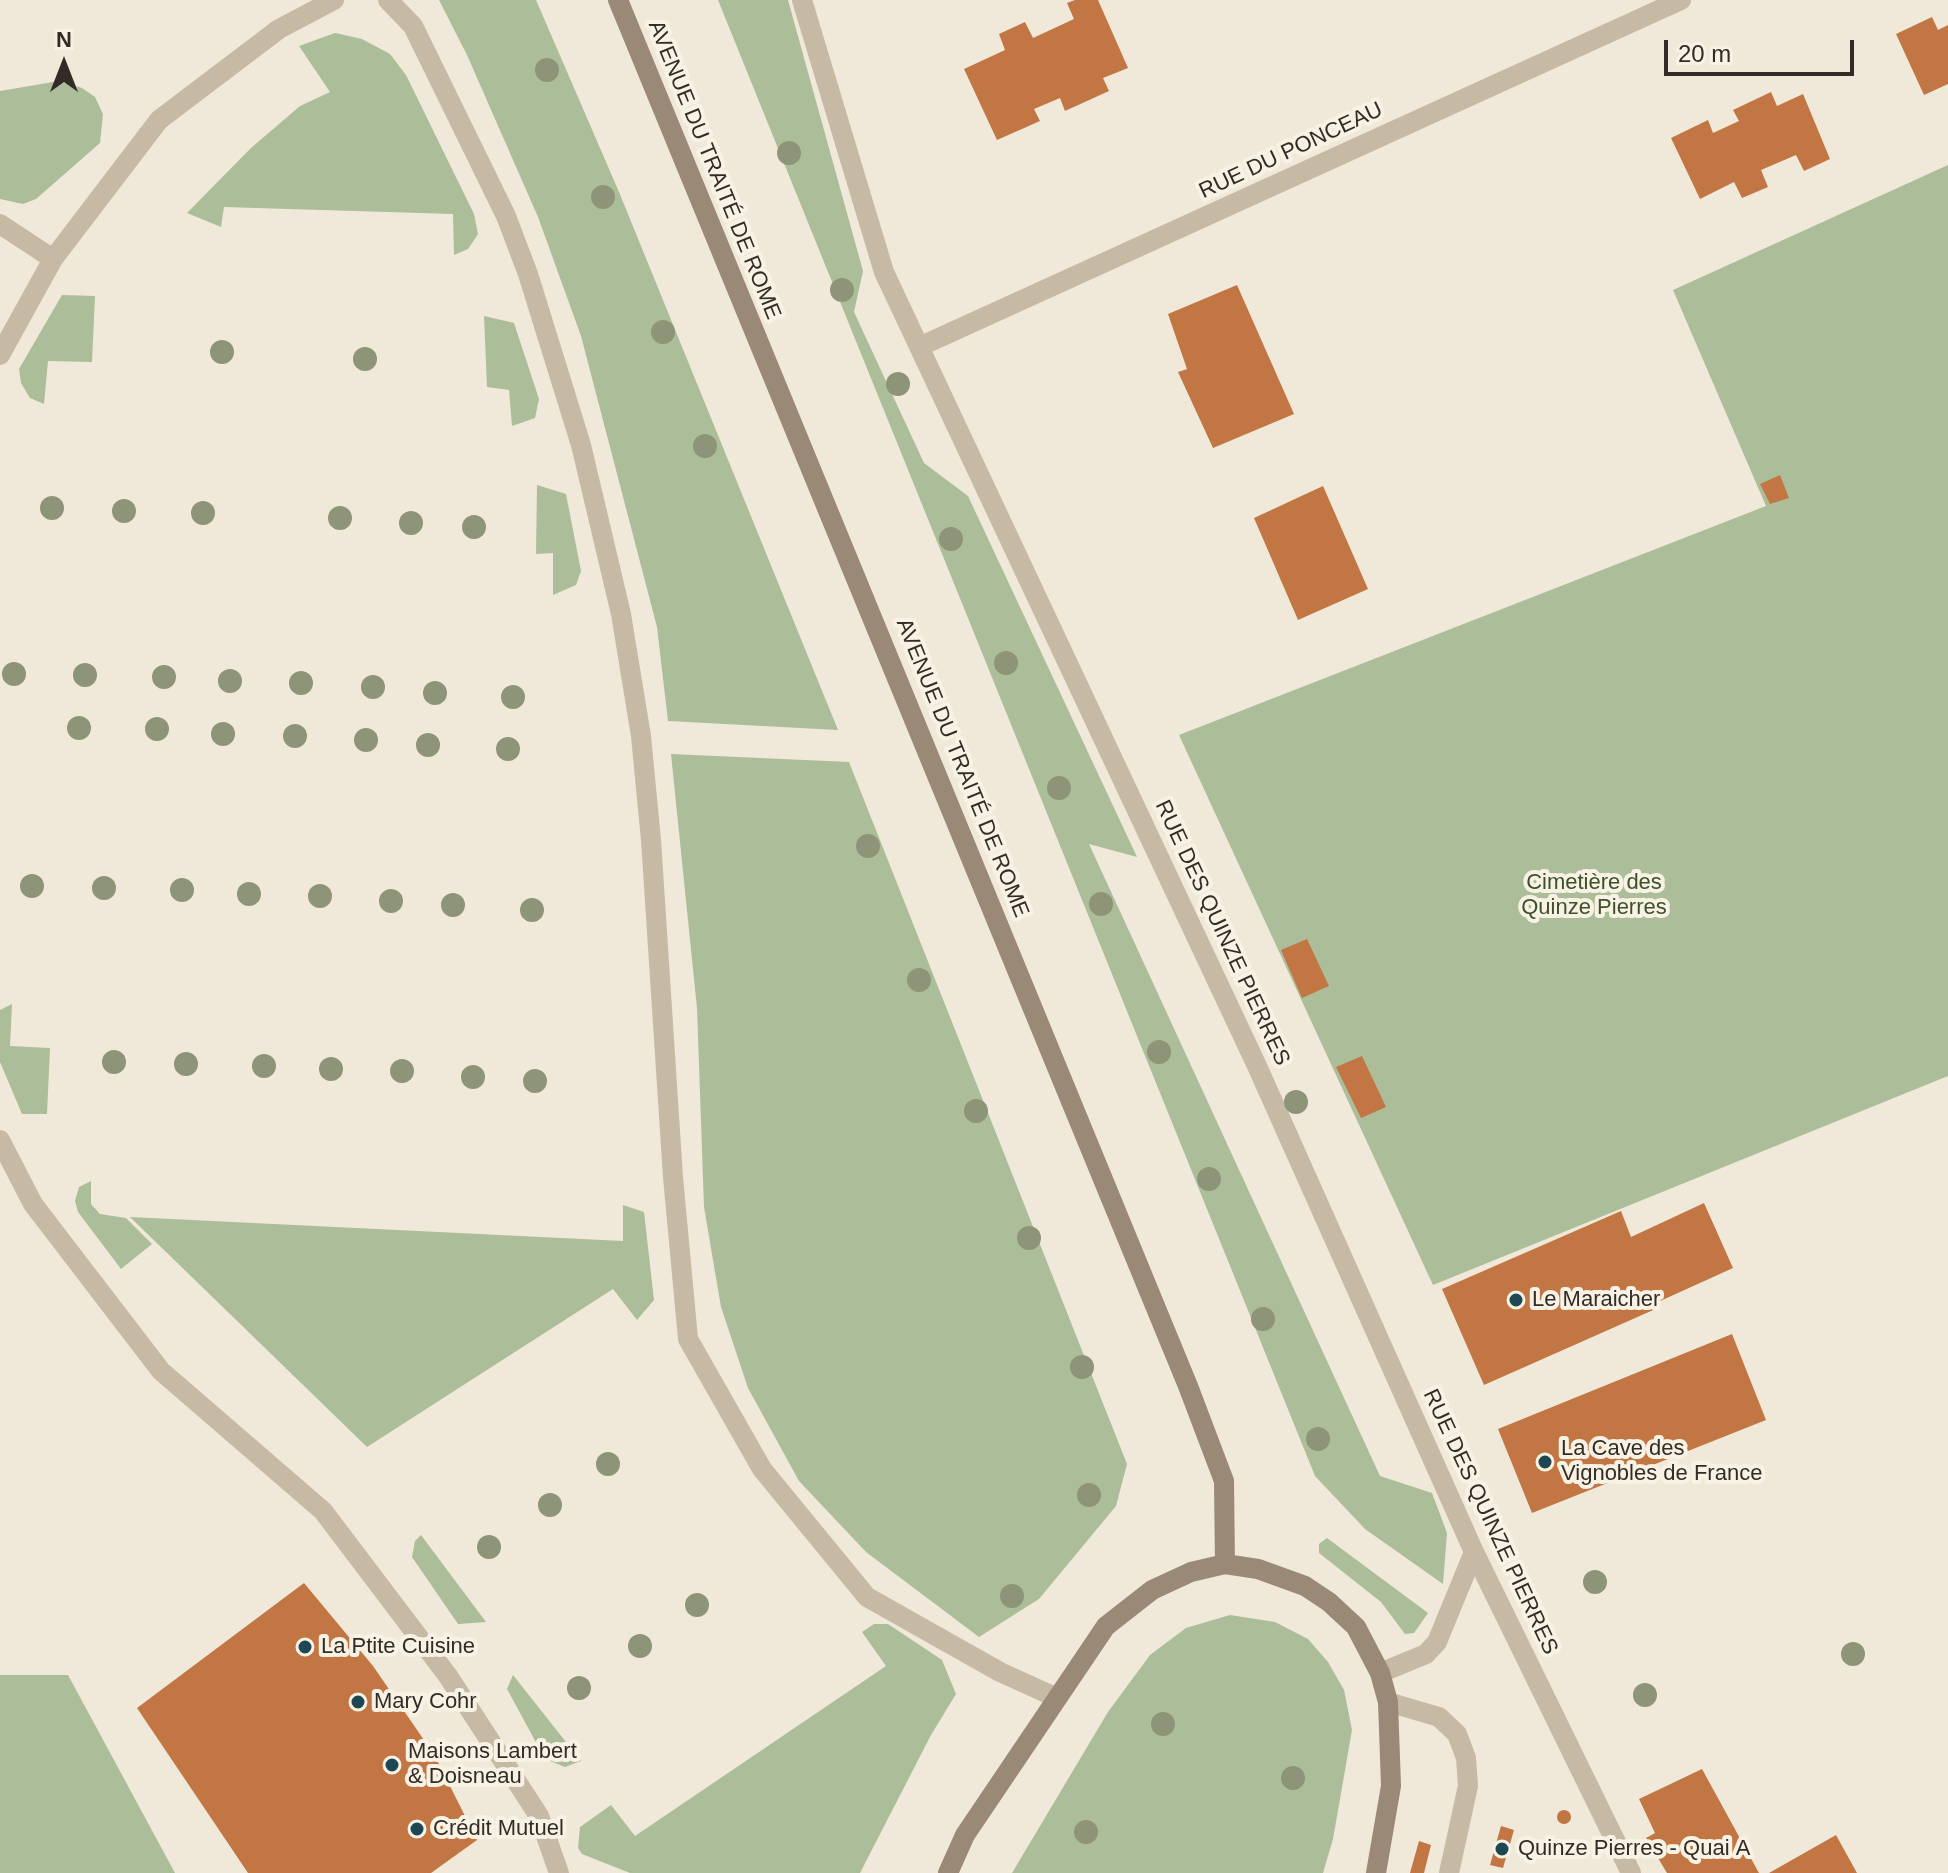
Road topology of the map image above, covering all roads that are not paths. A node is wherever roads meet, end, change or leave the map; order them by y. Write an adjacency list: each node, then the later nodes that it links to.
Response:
1 (334, 0): 7 (street)
2 (388, 0): 14 (street)
3 (618, 0): 12 (main road, AVENUE DU TRAITÉ DE ROME)
4 (802, 0): 8 (street, RUE DES QUINZE PIERRES)
5 (1681, 0): 8 (street, RUE DU PONCEAU)
6 (0, 224): 7 (street)
7 (53, 259): 9 (street)
8 (921, 346): 11 (street, RUE DES QUINZE PIERRES)
9 (0, 355)
10 (0, 1140): 16 (street)
11 (1474, 1552): 13 (street); 20 (street, RUE DES QUINZE PIERRES)
12 (1225, 1564): 13 (main road); 14 (main road)
13 (1380, 1673): 15 (main road)
14 (1055, 1697): 17 (main road)
15 (1388, 1702): 18 (main road); 19 (street)
16 (559, 1873)
17 (948, 1873)
18 (1376, 1873)
19 (1449, 1873)
20 (1631, 1873)

